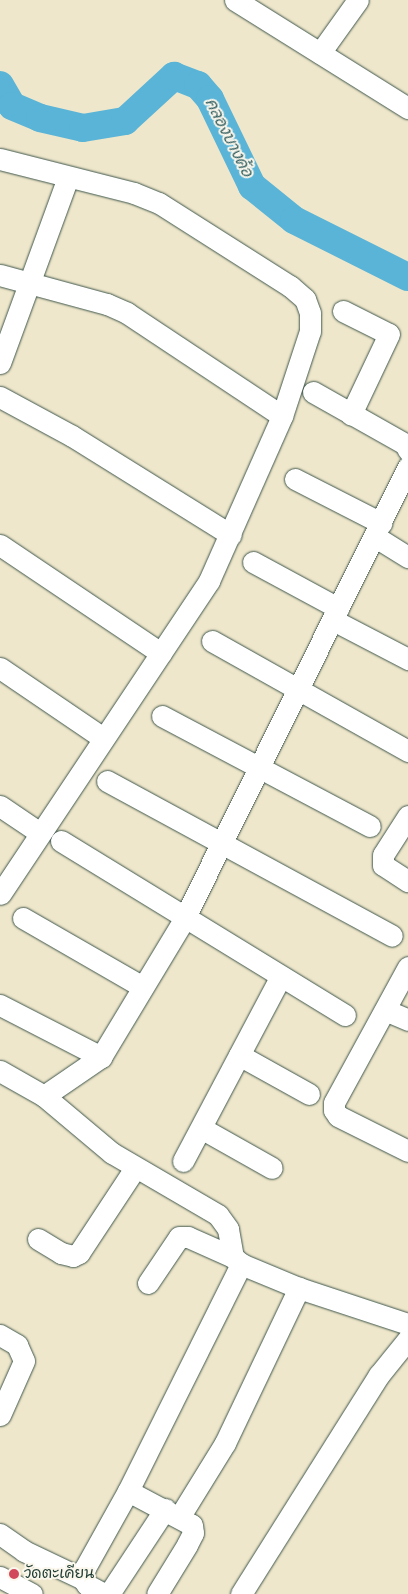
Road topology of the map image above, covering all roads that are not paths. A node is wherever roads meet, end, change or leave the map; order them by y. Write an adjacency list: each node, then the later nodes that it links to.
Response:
1 (235, 0): 3 (street)
2 (358, 0): 3 (street)
3 (320, 53): 4 (street)
4 (408, 108)
5 (0, 160): 6 (street)
6 (68, 177): 8 (street); 14 (street)
7 (0, 276): 8 (street)
8 (28, 285): 10 (street); 14 (street)
9 (344, 310): 13 (street)
10 (0, 363)
11 (313, 392): 13 (street)
12 (0, 397): 19 (street)
13 (351, 414): 15 (street)
14 (282, 416): 19 (street)
15 (408, 450)
16 (408, 468): 18 (street)
17 (295, 479): 18 (street)
18 (377, 530): 21 (street); 23 (street)
19 (231, 535): 25 (street)
20 (0, 545): 25 (street)
21 (408, 557)
22 (253, 562): 23 (street)
23 (335, 614): 26 (street); 28 (street)
24 (212, 641): 28 (street)
25 (161, 653): 30 (street)
26 (408, 659)
27 (0, 668): 30 (street)
28 (298, 689): 31 (street); 32 (street)
29 (162, 716): 32 (street)
30 (103, 738): 37 (street)
31 (408, 751)
32 (260, 768): 36 (street); 39 (street)
33 (107, 781): 39 (street)
34 (0, 806): 37 (street)
35 (408, 816): 40 (street)
36 (370, 826)
37 (40, 833): 41 (street)
38 (61, 840): 42 (street)
39 (222, 843): 42 (street); 44 (street)
40 (408, 881)
41 (0, 894)
42 (186, 917): 46 (street); 47 (street)
43 (23, 918): 47 (street)
44 (392, 936)
45 (408, 967): 49 (street)
46 (281, 976): 50 (street); 52 (street)
47 (143, 988): 53 (street)
48 (0, 1005): 53 (street)
49 (385, 1010): 51 (street); 58 (street)
50 (345, 1015)
51 (408, 1020)
52 (239, 1056): 55 (street); 57 (street)
53 (101, 1057): 56 (street)
54 (0, 1071): 56 (street)
55 (309, 1094)
56 (44, 1096): 60 (street)
57 (201, 1128): 59 (street); 61 (street)
58 (408, 1152)
59 (183, 1162)
60 (135, 1168): 62 (street); 63 (street)
61 (272, 1168)
62 (38, 1240)
63 (237, 1260): 64 (street); 65 (street); 70 (street)
64 (148, 1283)
65 (298, 1288): 66 (street); 71 (street)
66 (408, 1324)
67 (0, 1335): 69 (street)
68 (408, 1338): 78 (street)
69 (0, 1416)
70 (128, 1491): 71 (street); 74 (street)
71 (172, 1513): 76 (street); 77 (street)
72 (1, 1536): 74 (street)
73 (0, 1577): 75 (street)
74 (88, 1588)
75 (32, 1594)
76 (109, 1594)
77 (157, 1594)
78 (241, 1594)

